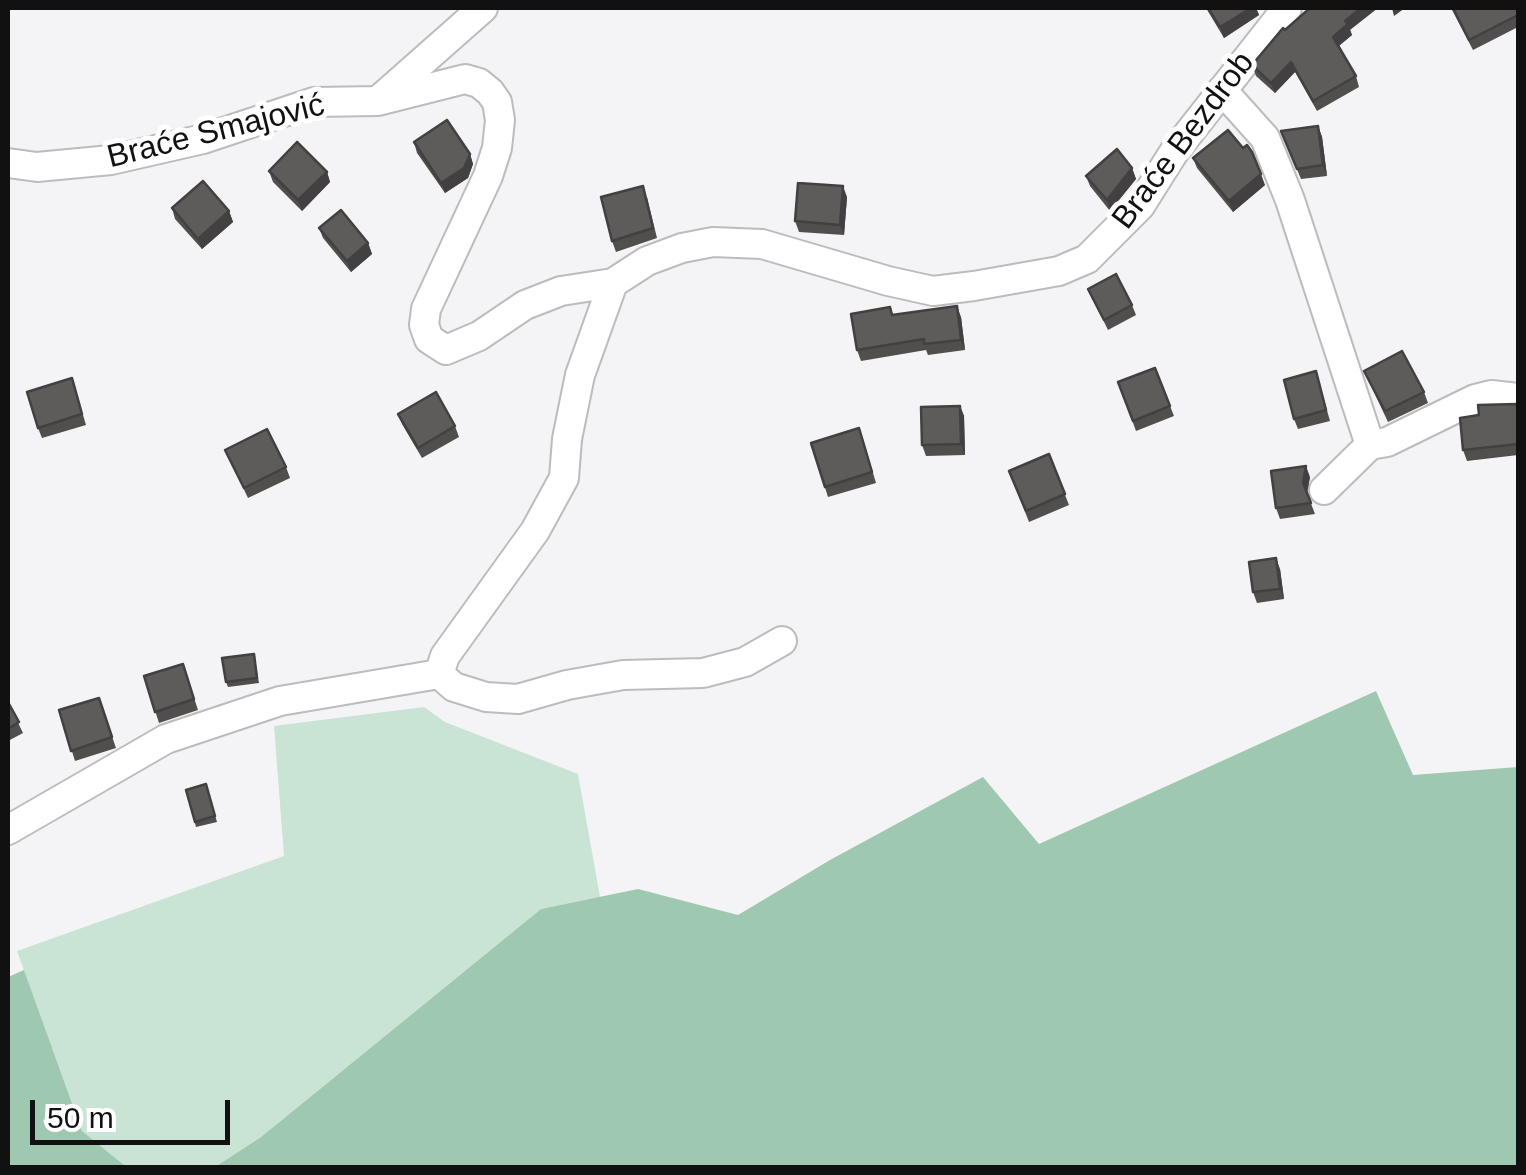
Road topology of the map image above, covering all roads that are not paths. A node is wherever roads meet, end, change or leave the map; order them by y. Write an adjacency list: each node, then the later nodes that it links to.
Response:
1 (484, 8): 4 (street)
2 (1286, 8): 3 (street, Braće Bezdrob)
3 (1222, 90): 6 (street, Braće Bezdrob); 8 (street)
4 (378, 101): 5 (street, Braće Smajović); 6 (street, Braće Smajović)
5 (8, 163)
6 (613, 283): 11 (street)
7 (1518, 398): 8 (street)
8 (1370, 445): 9 (street)
9 (1324, 490)
10 (782, 641): 11 (street)
11 (439, 674): 12 (street)
12 (8, 830)

